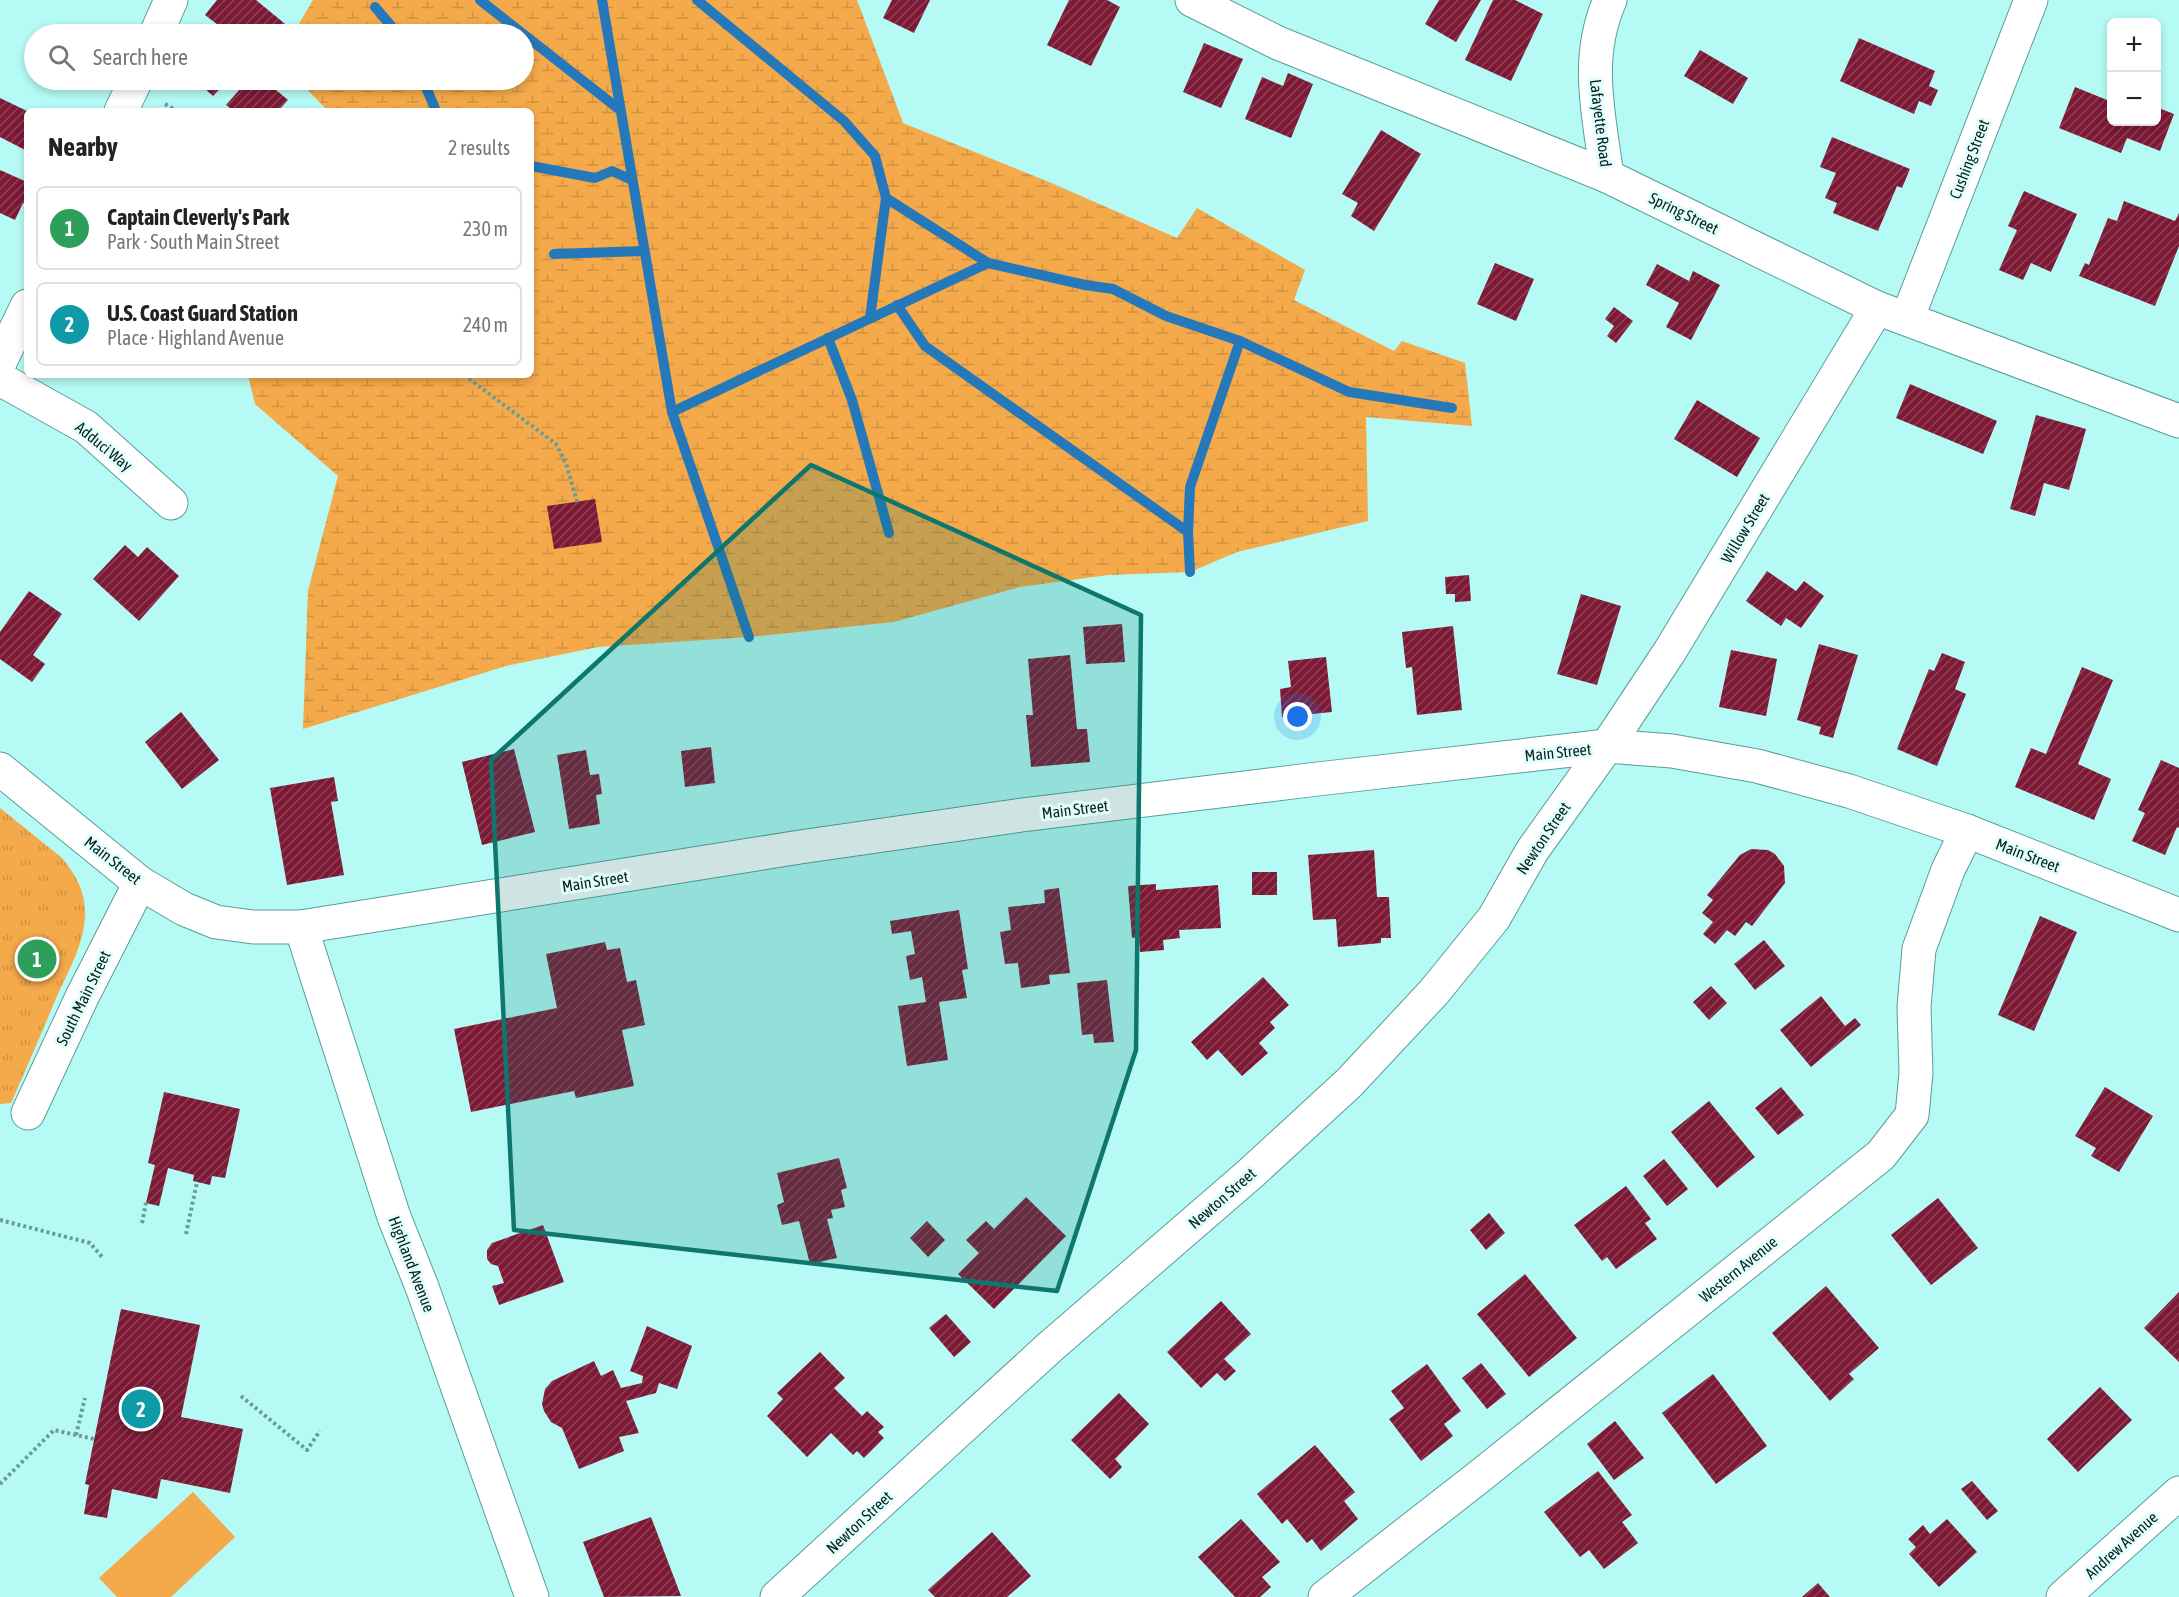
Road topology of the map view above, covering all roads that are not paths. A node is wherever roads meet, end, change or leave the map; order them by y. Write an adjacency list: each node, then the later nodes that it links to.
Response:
1 (171, 0): 5 (street)
2 (1192, 0): 8 (street, Spring Street)
3 (1610, 0): 8 (street, Lafayette Road)
4 (2031, 0): 11 (street, Cushing Street)
5 (160, 24)
6 (131, 90): 7 (street)
7 (122, 108)
8 (1607, 176): 9 (street, Spring Street)
9 (1877, 308): 11 (street, Spring Street); 16 (street, Willow Street)
10 (24, 312): 12 (street)
11 (1907, 319): 14 (street, Spring Street)
12 (0, 362)
13 (0, 379): 15 (street, Adduci Way)
14 (2179, 421)
15 (171, 503)
16 (1607, 746): 18 (street, Main Street); 21 (street, Main Street); 25 (street, Newton Street)
17 (0, 769): 19 (street, Main Street)
18 (1967, 831): 20 (street, Main Street); 26 (street, Western Avenue)
19 (140, 883): 21 (street, Main Street); 22 (street, South Main Street)
20 (2179, 915)
21 (301, 927): 24 (street, Highland Avenue)
22 (28, 1113)
23 (2179, 1494): 27 (street, Andrew Avenue)
24 (532, 1597)
25 (777, 1597)
26 (1324, 1597)
27 (2063, 1597)

